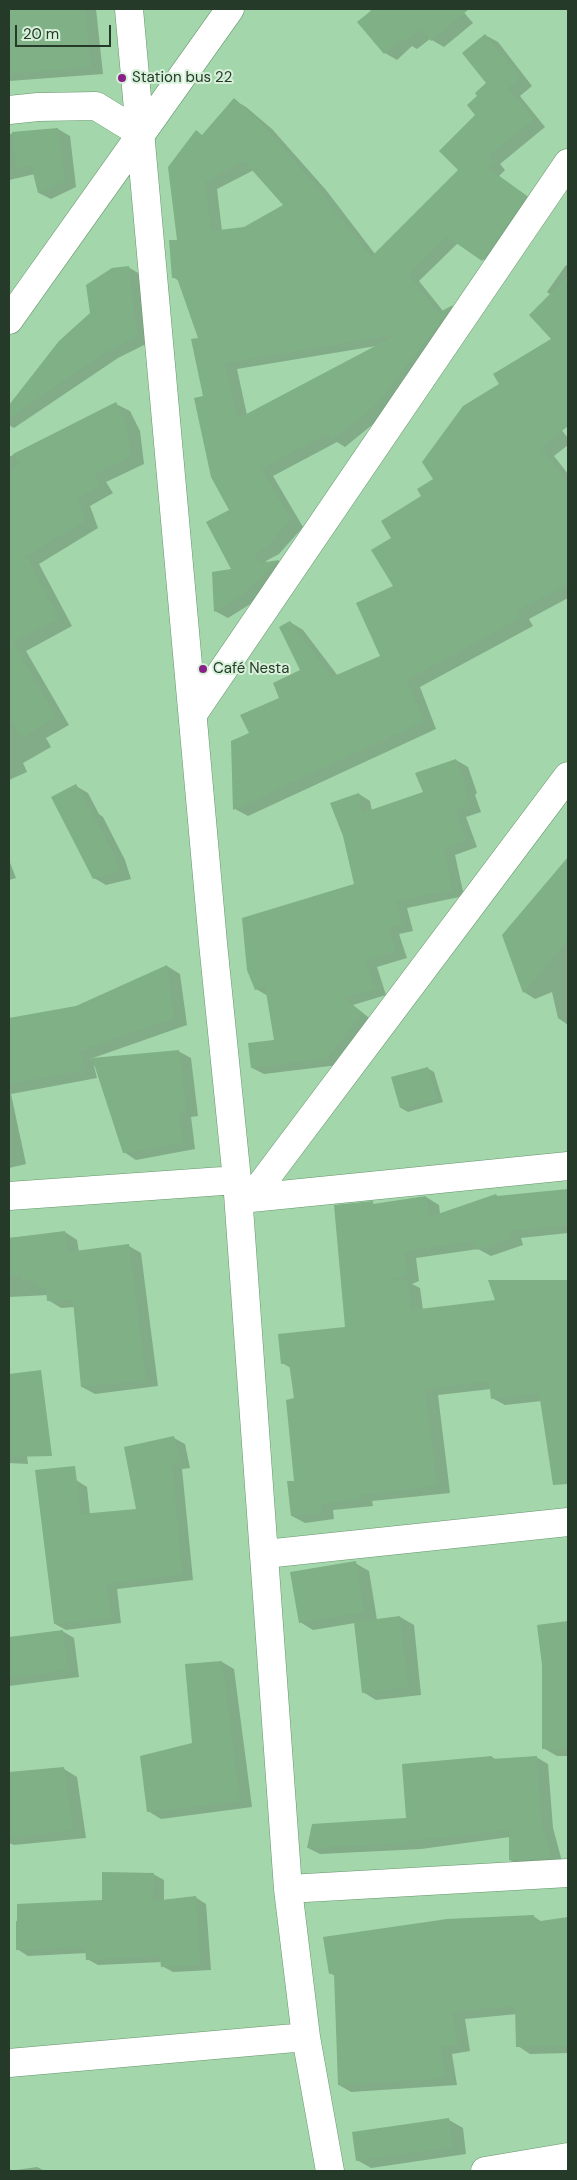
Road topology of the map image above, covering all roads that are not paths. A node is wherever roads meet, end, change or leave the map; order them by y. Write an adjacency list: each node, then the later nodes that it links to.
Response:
1 (129, 9): 4 (street)
2 (230, 9): 4 (street)
3 (9, 110): 4 (street)
4 (140, 133): 6 (street); 7 (street)
5 (568, 163): 7 (street)
6 (9, 320)
7 (193, 714): 10 (street)
8 (568, 776): 10 (street)
9 (568, 1166): 10 (street)
10 (244, 1189): 11 (street); 13 (street)
11 (9, 1196)
12 (568, 1522): 13 (street)
13 (265, 1554): 15 (street)
14 (568, 1873): 15 (street)
15 (288, 1889): 16 (street)
16 (306, 2037): 17 (street); 19 (street)
17 (9, 2062)
18 (568, 2156): 20 (street)
19 (330, 2171)
20 (486, 2171)

